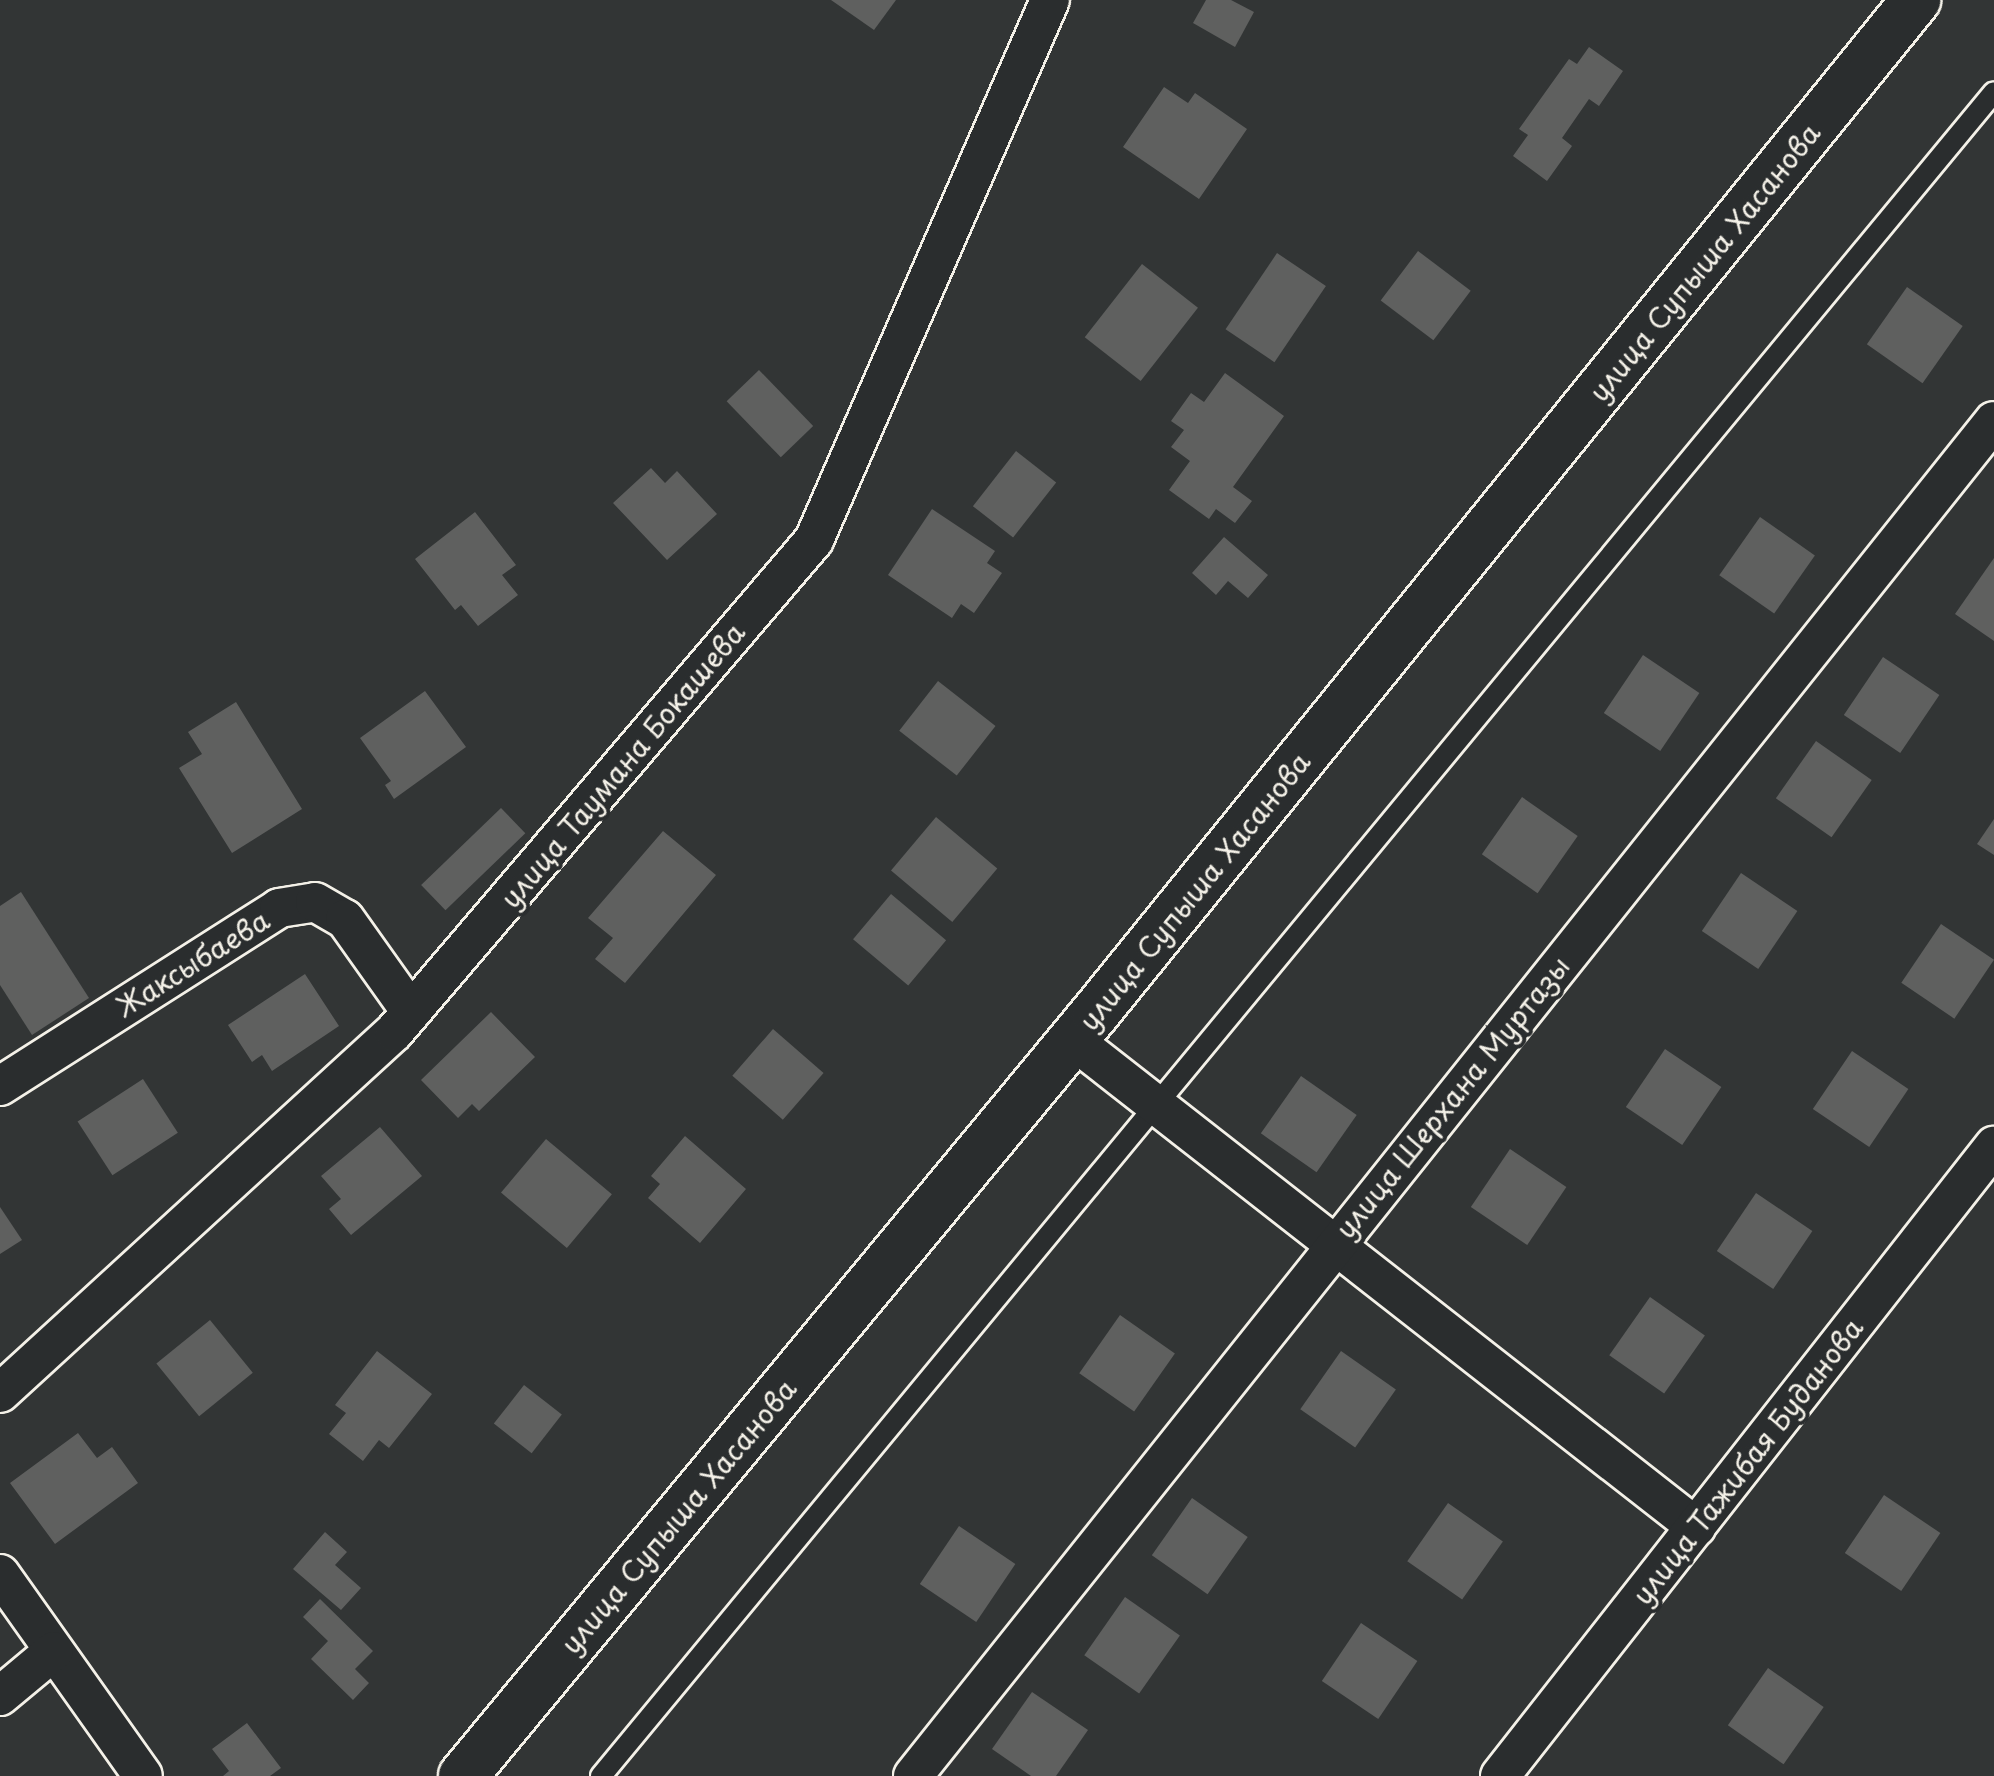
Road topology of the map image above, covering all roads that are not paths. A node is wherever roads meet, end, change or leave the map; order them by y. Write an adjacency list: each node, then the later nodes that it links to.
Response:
1 (1050, 0): 5 (street, улица Таумана Бокашева)
2 (1916, 0): 6 (street, улица Супыша Хасанова)
3 (1994, 92): 8 (lane)
4 (1994, 421): 10 (street, улица Шерхана Муртазы)
5 (411, 1012): 7 (street, Жаксыбаева); 11 (street, улица Таумана Бокашева)
6 (1074, 1040): 8 (street); 17 (street, улица Супыша Хасанова)
7 (0, 1086)
8 (1156, 1105): 10 (street); 18 (lane)
9 (1994, 1146): 12 (street, улица Тажибая Буданова)
10 (1334, 1244): 12 (street); 19 (street, улица Шерхана Муртазы)
11 (0, 1393)
12 (1696, 1527): 20 (street, улица Тажибая Буданова)
13 (0, 1574): 14 (street)
14 (54, 1650): 15 (street); 16 (street)
15 (0, 1696)
16 (143, 1776)
17 (463, 1776)
18 (601, 1776)
19 (914, 1776)
20 (1500, 1776)

